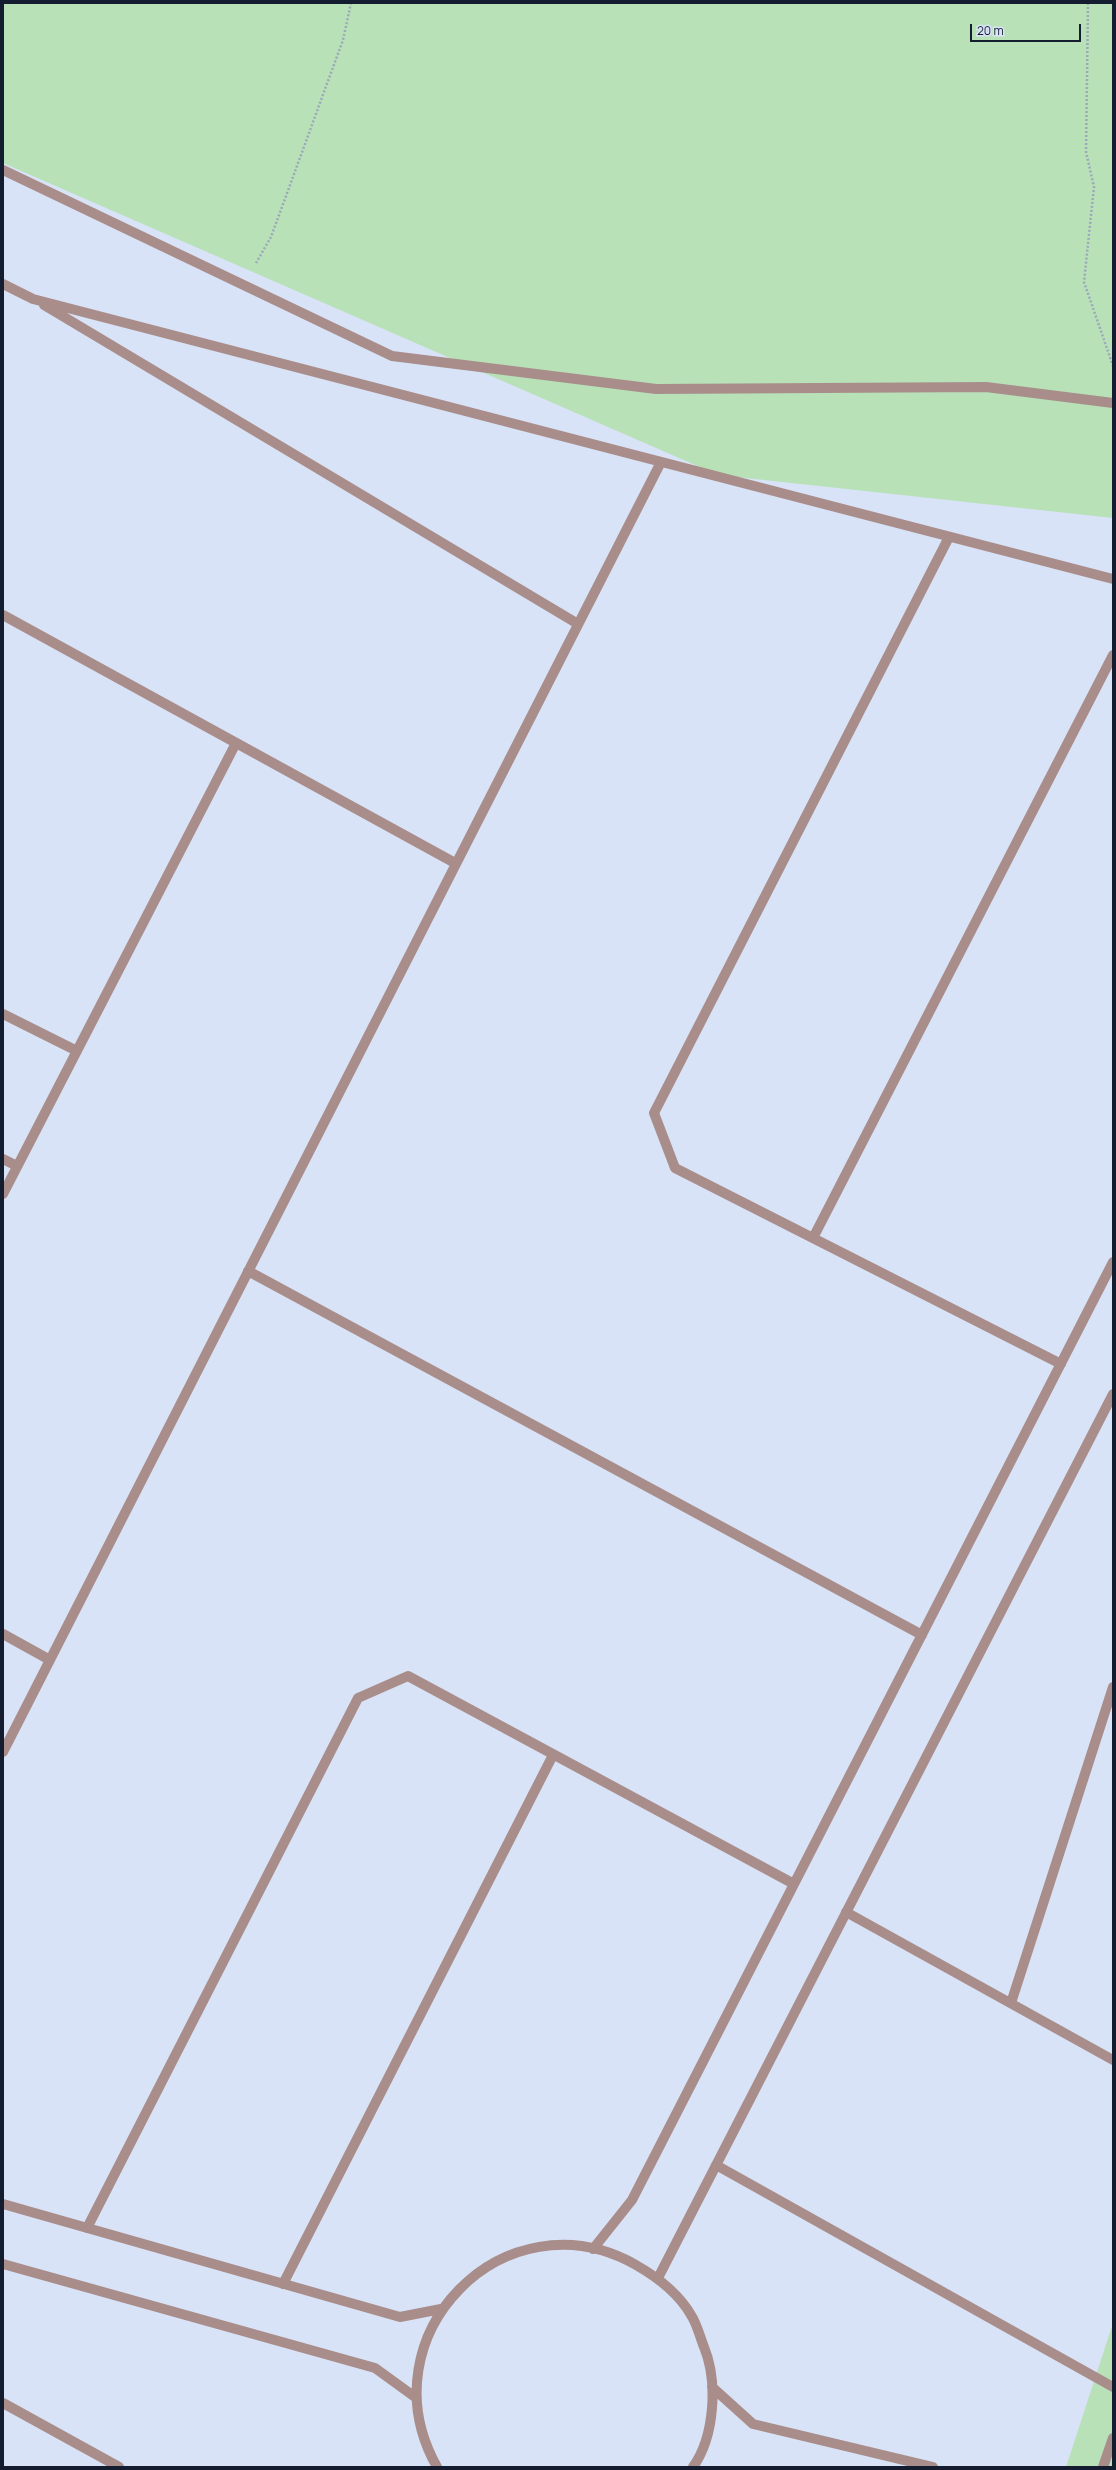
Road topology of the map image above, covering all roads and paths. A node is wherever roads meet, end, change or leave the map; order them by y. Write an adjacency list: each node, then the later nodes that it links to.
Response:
1 (351, 3): 5 (path)
2 (1088, 3): 7 (path)
3 (3, 170): 5 (street)
4 (3, 284): 6 (street)
5 (244, 285): 8 (street)
6 (33, 299): 9 (street); 13 (street)
7 (1113, 366)
8 (1113, 403)
9 (661, 462): 10 (street); 13 (street)
10 (949, 537): 11 (street); 22 (street)
11 (1113, 579)
12 (4, 618): 15 (street)
13 (578, 624): 16 (street)
14 (1113, 655): 22 (street)
15 (236, 744): 16 (street); 18 (street)
16 (456, 863): 24 (street)
17 (3, 1014): 18 (street)
18 (77, 1051): 20 (street)
19 (3, 1159): 20 (street)
20 (17, 1166): 21 (street)
21 (3, 1194)
22 (813, 1238): 25 (street)
23 (1113, 1262): 25 (street)
24 (248, 1272): 28 (street); 29 (street)
25 (1061, 1364): 28 (street)
26 (1113, 1394): 34 (street)
27 (3, 1634): 29 (street)
28 (922, 1635): 33 (street)
29 (50, 1660): 31 (street)
30 (1113, 1687): 35 (street)
31 (3, 1752)
32 (553, 1754): 33 (street); 39 (street); 43 (street)
33 (794, 1884): 40 (street)
34 (846, 1912): 35 (street); 37 (street)
35 (1011, 2003): 36 (street)
36 (1113, 2060)
37 (716, 2165): 42 (street); 46 (street)
38 (3, 2204): 39 (street)
39 (87, 2228): 43 (street)
40 (593, 2249): 42 (street); 44 (street)
41 (3, 2264): 47 (street)
42 (658, 2278): 45 (street)
43 (284, 2284): 44 (street)
44 (441, 2309): 47 (street)
45 (712, 2387): 52 (street); 53 (street)
46 (1113, 2387)
47 (415, 2397): 51 (street)
48 (3, 2403): 50 (street)
49 (1113, 2438): 54 (street)
50 (119, 2467)
51 (437, 2467)
52 (693, 2467)
53 (933, 2467)
54 (1103, 2467)

